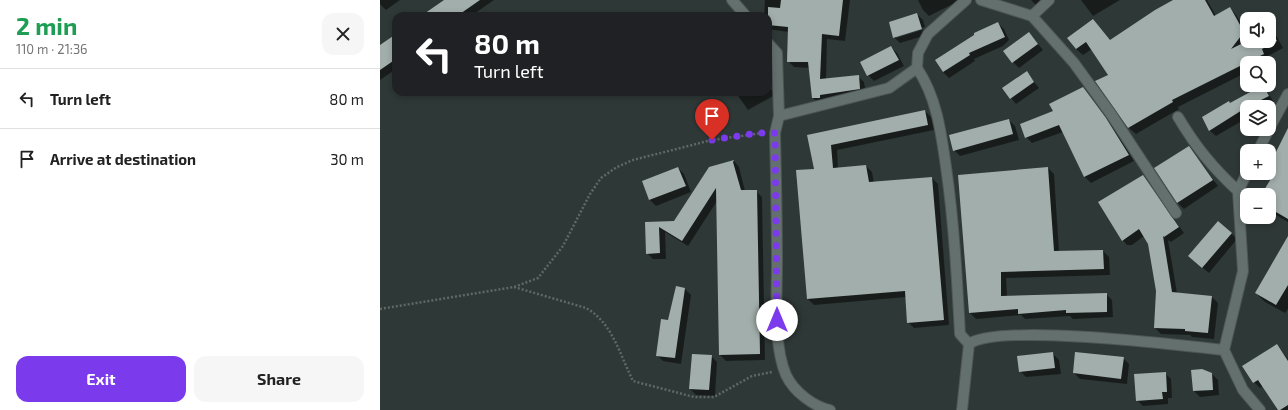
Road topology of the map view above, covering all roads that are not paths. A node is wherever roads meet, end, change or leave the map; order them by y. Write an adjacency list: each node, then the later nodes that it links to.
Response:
1 (732, 0): 5 (street)
2 (966, 0): 8 (street)
3 (981, 0): 6 (street)
4 (1049, 0): 6 (street)
5 (742, 12)
6 (1032, 16): 15 (street)
7 (772, 47): 10 (street)
8 (917, 68): 10 (street); 16 (street)
9 (1288, 94): 11 (street)
10 (779, 116): 18 (street)
11 (1276, 116)
12 (1178, 117): 14 (street)
13 (1244, 180): 14 (street)
14 (1238, 191): 17 (street)
15 (1176, 213)
16 (970, 344): 17 (street); 19 (street)
17 (1224, 350): 20 (street)
18 (830, 410)
19 (962, 410)
20 (1260, 410)

